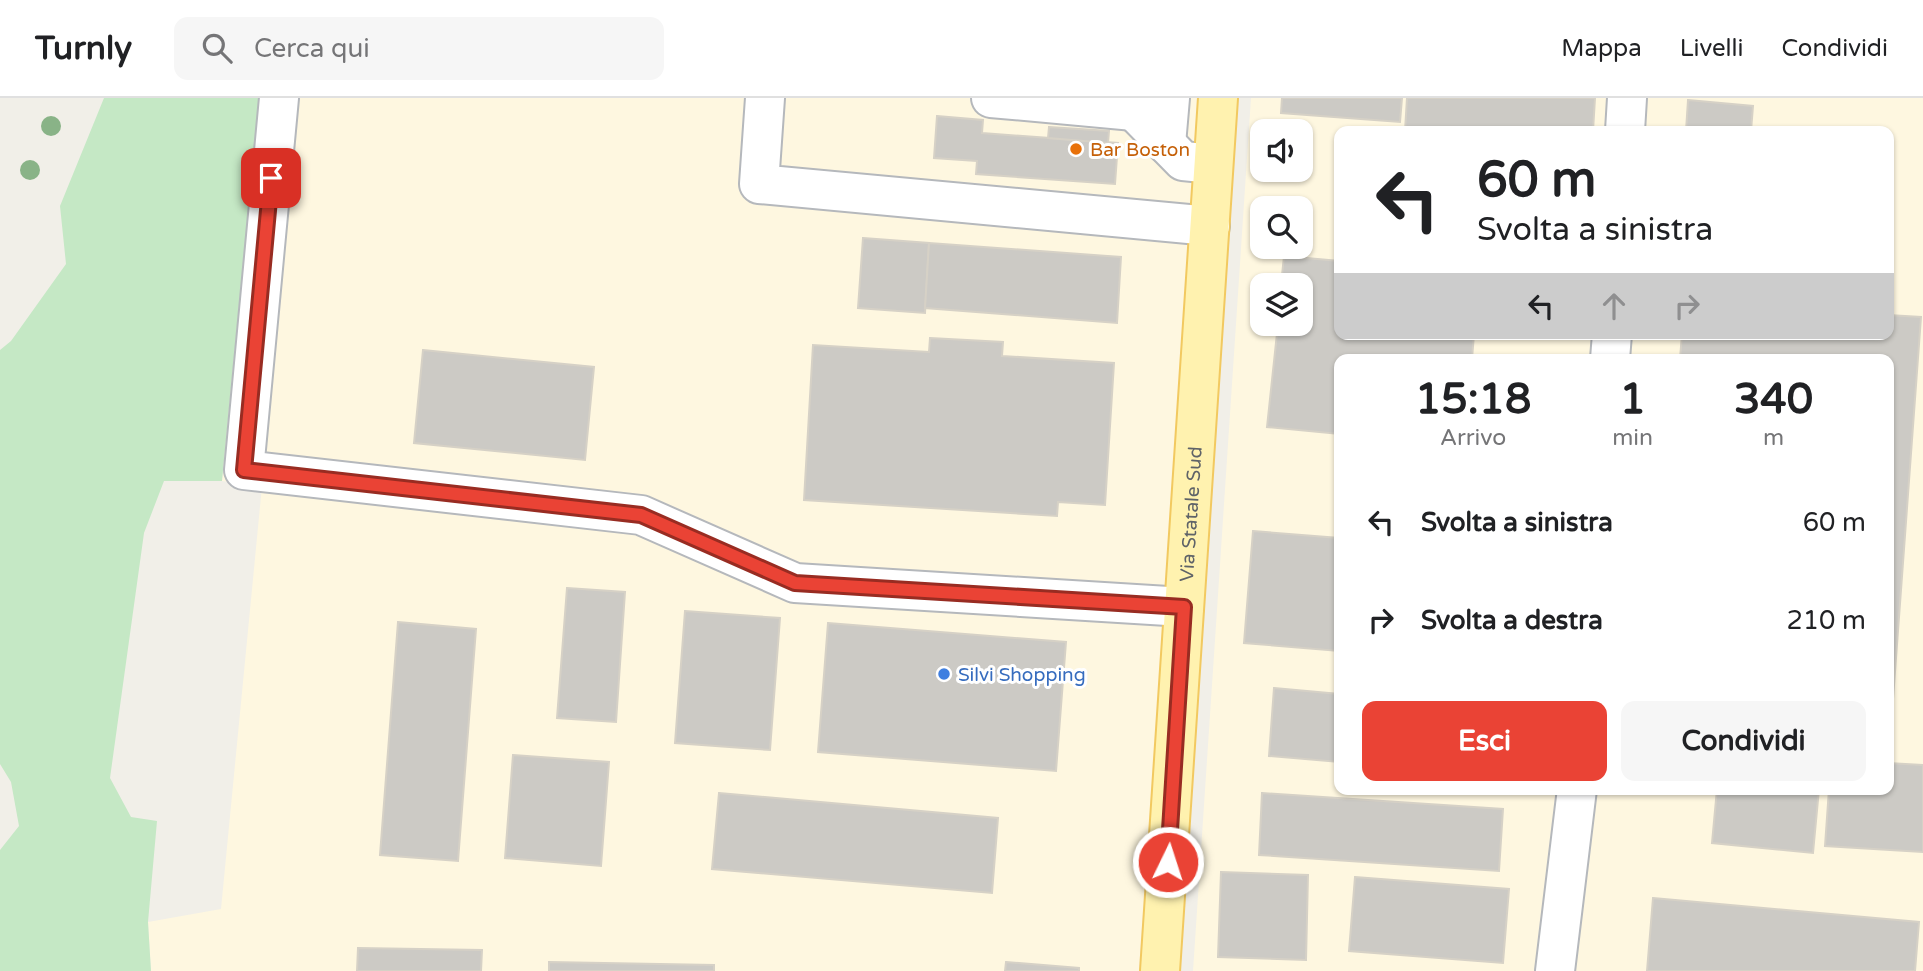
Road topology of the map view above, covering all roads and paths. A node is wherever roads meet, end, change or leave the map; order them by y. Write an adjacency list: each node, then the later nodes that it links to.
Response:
1 (279, 98): 10 (street)
2 (765, 98): 9 (street)
3 (993, 98): 6 (street)
4 (1218, 98): 8 (main road, Via Statale Sud)
5 (1627, 98): 7 (street)
6 (1146, 104): 8 (street)
7 (1625, 126)
8 (1213, 164): 9 (main road, Via Statale Sud)
9 (1210, 226): 10 (main road, Via Statale Sud)
10 (1184, 607): 12 (main road, Via Statale Sud)
11 (1576, 795): 13 (street)
12 (1160, 971)
13 (1555, 971)

